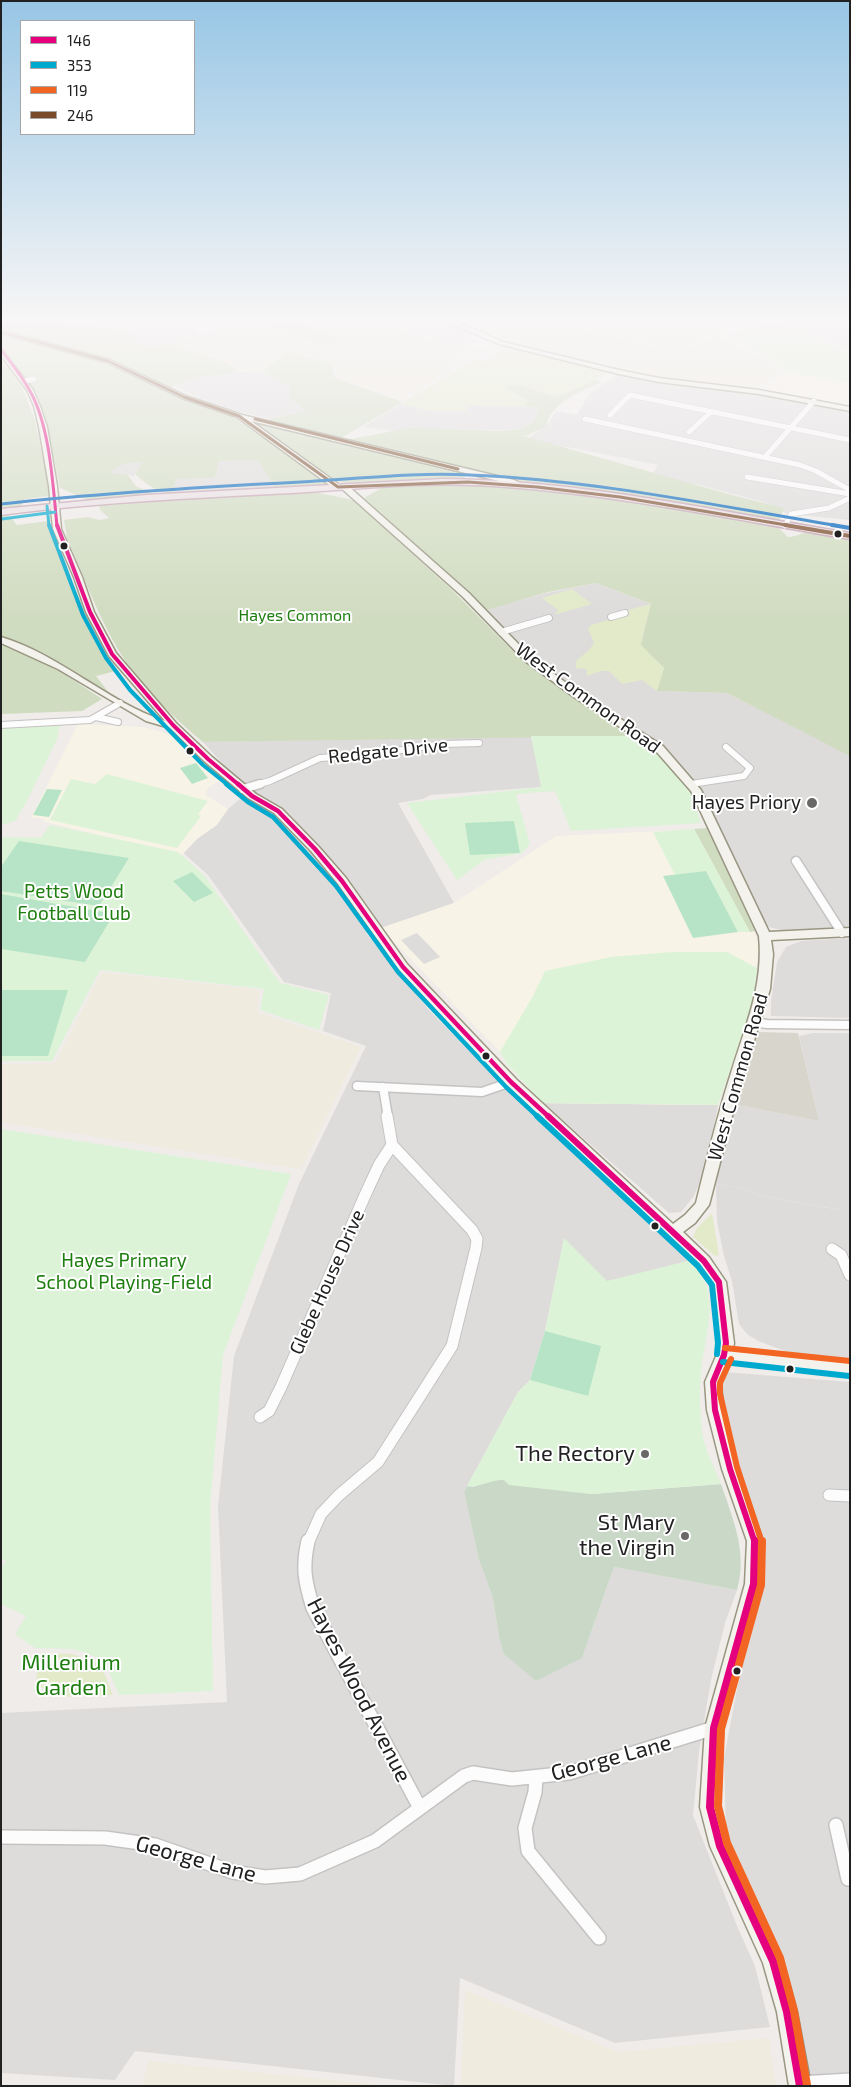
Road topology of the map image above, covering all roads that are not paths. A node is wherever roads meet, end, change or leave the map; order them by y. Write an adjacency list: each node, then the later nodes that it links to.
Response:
1 (41, 420): 17 (street)
2 (245, 420): 14 (street, West Common Road)
3 (257, 420): 13 (street)
4 (591, 420): 11 (street)
5 (702, 420): 9 (street)
6 (752, 420): 8 (street)
7 (797, 420): 8 (street)
8 (790, 428): 10 (street); 11 (street)
9 (689, 432)
10 (850, 440)
11 (765, 457): 15 (street)
12 (747, 477): 16 (street)
13 (518, 485): 14 (highway); 19 (highway)
14 (341, 487): 17 (highway); 24 (street, West Common Road)
15 (850, 490)
16 (850, 496): 19 (street)
17 (54, 505): 18 (highway); 30 (street)
18 (1, 512)
19 (785, 526): 20 (highway)
20 (850, 536)
21 (625, 613): 22 (street)
22 (612, 617)
23 (549, 618): 24 (street)
24 (500, 632): 33 (street, West Common Road)
25 (1, 640): 26 (street)
26 (120, 704): 27 (street); 30 (street)
27 (96, 717): 28 (street); 29 (street)
28 (118, 722)
29 (1, 724)
30 (173, 725): 34 (street)
31 (479, 743): 34 (street, Redgate Drive)
32 (726, 747): 33 (street)
33 (691, 784): 37 (street, West Common Road)
34 (243, 789): 40 (street)
35 (796, 861): 36 (street)
36 (846, 933): 37 (street)
37 (765, 936): 38 (street, West Common Road)
38 (753, 1022): 39 (street); 44 (street, West Common Road)
39 (850, 1025)
40 (511, 1082): 42 (street); 44 (street)
41 (357, 1086): 42 (street)
42 (383, 1087): 43 (street)
43 (392, 1145): 49 (street, Glebe House Drive); 54 (street, Hayes Wood Avenue)
44 (673, 1232): 47 (street)
45 (832, 1249): 46 (street)
46 (850, 1275)
47 (724, 1356): 48 (street); 52 (street)
48 (850, 1369)
49 (260, 1417)
50 (829, 1495): 51 (street)
51 (850, 1496)
52 (714, 1728): 53 (street, George Lane); 60 (street)
53 (536, 1778): 54 (street, George Lane); 58 (street)
54 (420, 1808): 56 (street, George Lane)
55 (836, 1825): 57 (street)
56 (1, 1837)
57 (848, 1879)
58 (599, 1938)
59 (850, 2080): 60 (street)
60 (800, 2084)

